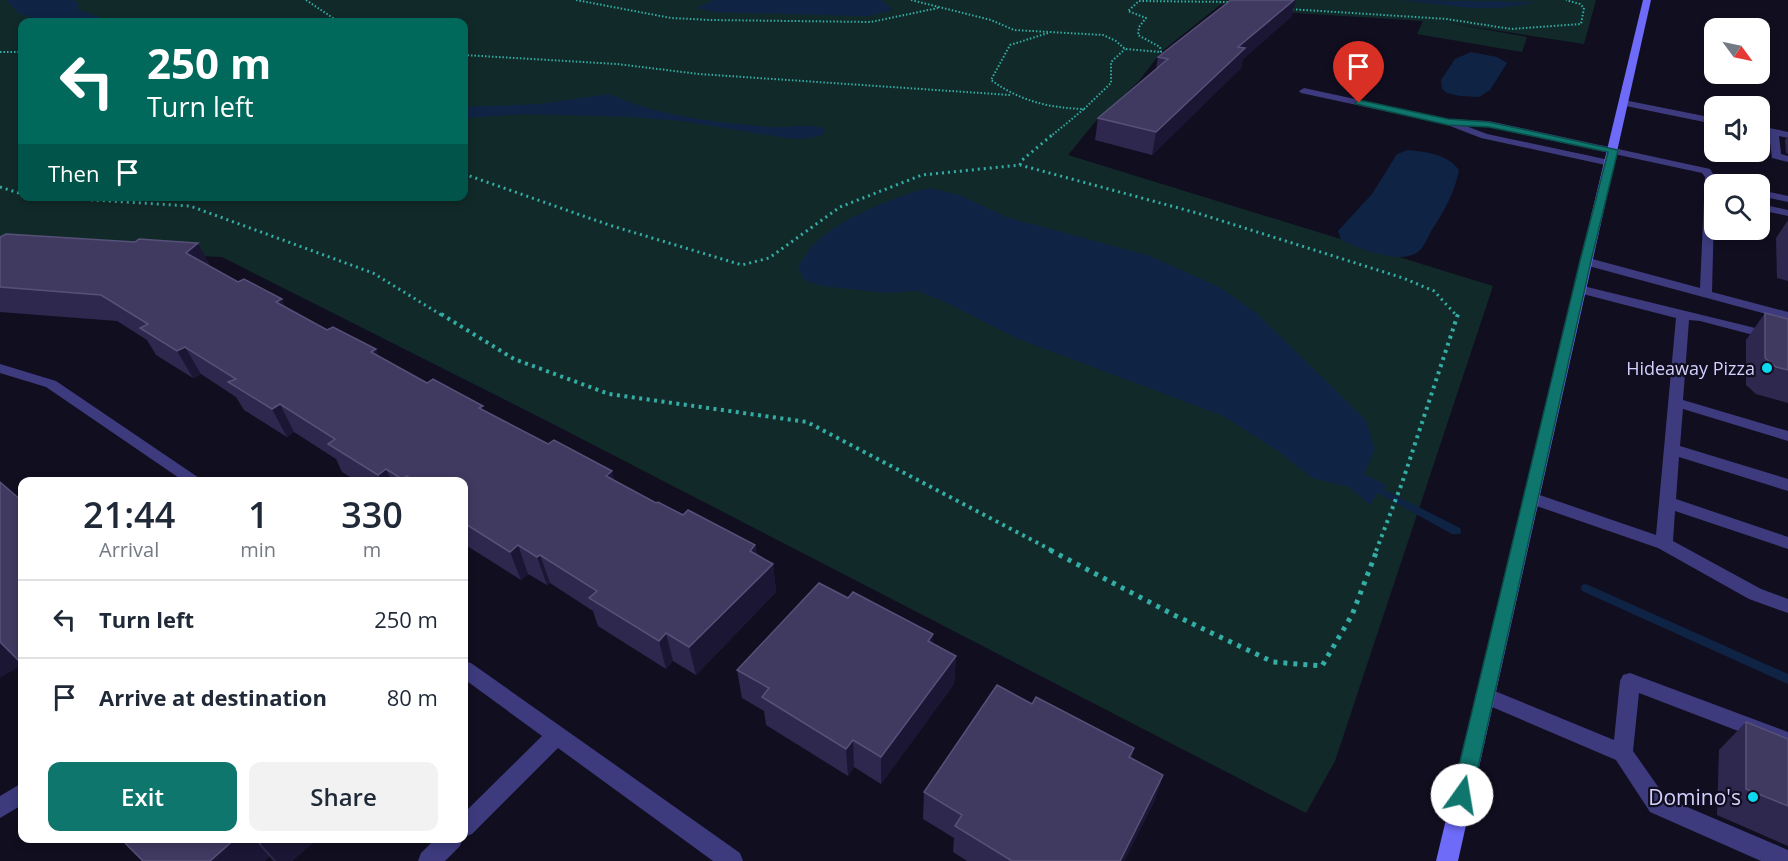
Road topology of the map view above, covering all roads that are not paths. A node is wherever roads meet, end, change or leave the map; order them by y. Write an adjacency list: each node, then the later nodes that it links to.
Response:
1 (1647, 0): 3 (street)
2 (1304, 91): 8 (street)
3 (1624, 103): 4 (street); 8 (street)
4 (1704, 118)
5 (1770, 131): 6 (street)
6 (1774, 132): 7 (street); 9 (street)
7 (1788, 135)
8 (1611, 157): 10 (street); 16 (street)
9 (1788, 159)
10 (1708, 174)
11 (1770, 195): 12 (street)
12 (1788, 199)
13 (1770, 209): 14 (street)
14 (1788, 213)
15 (1709, 240): 18 (street)
16 (1585, 261): 17 (street); 18 (street)
17 (1579, 289): 19 (street); 28 (street)
18 (1706, 293): 20 (street)
19 (1683, 316): 21 (street); 23 (street)
20 (1788, 316)
21 (1788, 340)
22 (0, 368): 26 (street)
23 (1677, 403): 24 (street); 25 (street)
24 (1788, 436)
25 (1674, 450): 27 (street); 29 (street)
26 (190, 477)
27 (1788, 485)
28 (1531, 498): 31 (street); 34 (street)
29 (1669, 503): 30 (street); 31 (street)
30 (1788, 543)
31 (1664, 544): 32 (street)
32 (1788, 606)
33 (468, 672): 35 (street)
34 (1485, 695): 37 (street); 44 (street)
35 (556, 735): 40 (street); 43 (street)
36 (1788, 741): 37 (street)
37 (1623, 753): 45 (street)
38 (18, 795): 39 (street)
39 (0, 808)
40 (468, 823)
41 (447, 843): 42 (street)
42 (429, 861)
43 (732, 861)
44 (1447, 861)
45 (1787, 861)

